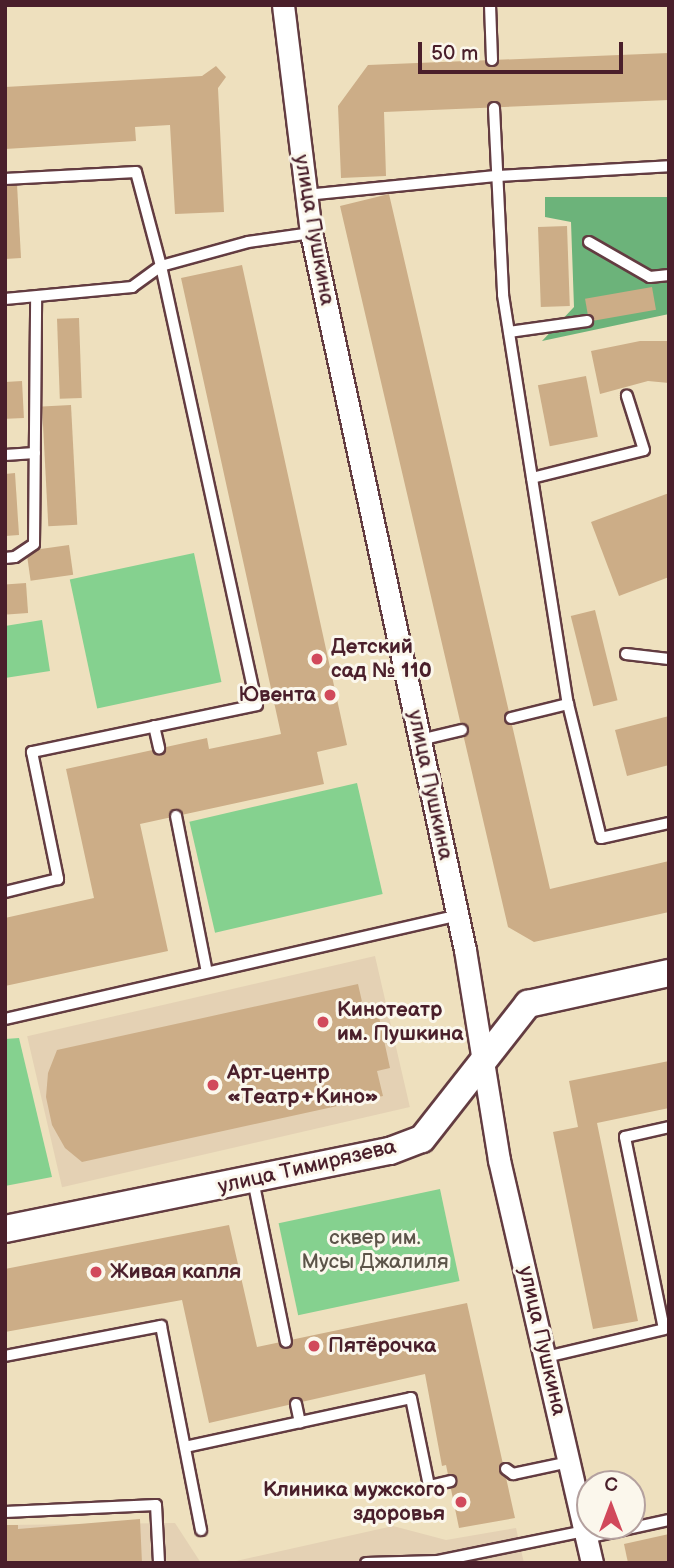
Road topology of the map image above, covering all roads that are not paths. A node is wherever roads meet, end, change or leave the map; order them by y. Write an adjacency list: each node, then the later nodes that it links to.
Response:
1 (283, 5): 8 (street, улица Пушкина)
2 (490, 5): 3 (lane)
3 (492, 60)
4 (495, 108): 6 (lane)
5 (669, 166): 6 (lane)
6 (498, 176): 8 (lane); 16 (lane)
7 (5, 179): 11 (lane)
8 (306, 195): 9 (street, улица Пушкина)
9 (311, 233): 11 (lane); 28 (street, улица Пушкина)
10 (589, 242): 12 (lane)
11 (161, 266): 13 (lane); 26 (lane)
12 (669, 275)
13 (36, 298): 14 (lane); 18 (lane)
14 (5, 299)
15 (587, 321): 16 (lane)
16 (509, 332): 20 (lane)
17 (627, 396): 20 (lane)
18 (35, 453): 19 (lane); 21 (lane)
19 (5, 455)
20 (532, 478): 24 (lane)
21 (5, 558)
22 (626, 654): 23 (lane)
23 (669, 659)
24 (568, 704): 25 (lane); 31 (lane)
25 (511, 718)
26 (154, 726): 29 (lane); 32 (lane)
27 (462, 730): 28 (lane)
28 (420, 740): 33 (street, улица Пушкина)
29 (159, 748)
30 (176, 816): 34 (lane)
31 (669, 822)
32 (5, 892)
33 (458, 915): 34 (lane); 37 (street, улица Пушкина)
34 (207, 972): 36 (lane)
35 (669, 973): 37 (street, улица Тимирязева)
36 (5, 1019)
37 (484, 1064): 39 (street, улица Тимирязева); 43 (street, улица Пушкина)
38 (669, 1127): 43 (lane)
39 (253, 1180): 40 (street, улица Тимирязева); 41 (lane)
40 (5, 1229)
41 (286, 1342)
42 (5, 1356): 46 (lane)
43 (546, 1357): 47 (street, улица Пушкина)
44 (296, 1404): 45 (lane)
45 (300, 1423): 46 (lane); 49 (lane)
46 (185, 1447): 54 (lane)
47 (569, 1462): 48 (lane); 50 (street, улица Пушкина)
48 (506, 1469)
49 (450, 1481)
50 (576, 1494)
51 (5, 1512): 57 (lane)
52 (669, 1520): 53 (lane)
53 (646, 1524)
54 (201, 1530)
55 (576, 1536): 58 (lane)
56 (586, 1540): 59 (street, улица Пушкина)
57 (159, 1563)
58 (366, 1563)
59 (592, 1563)

